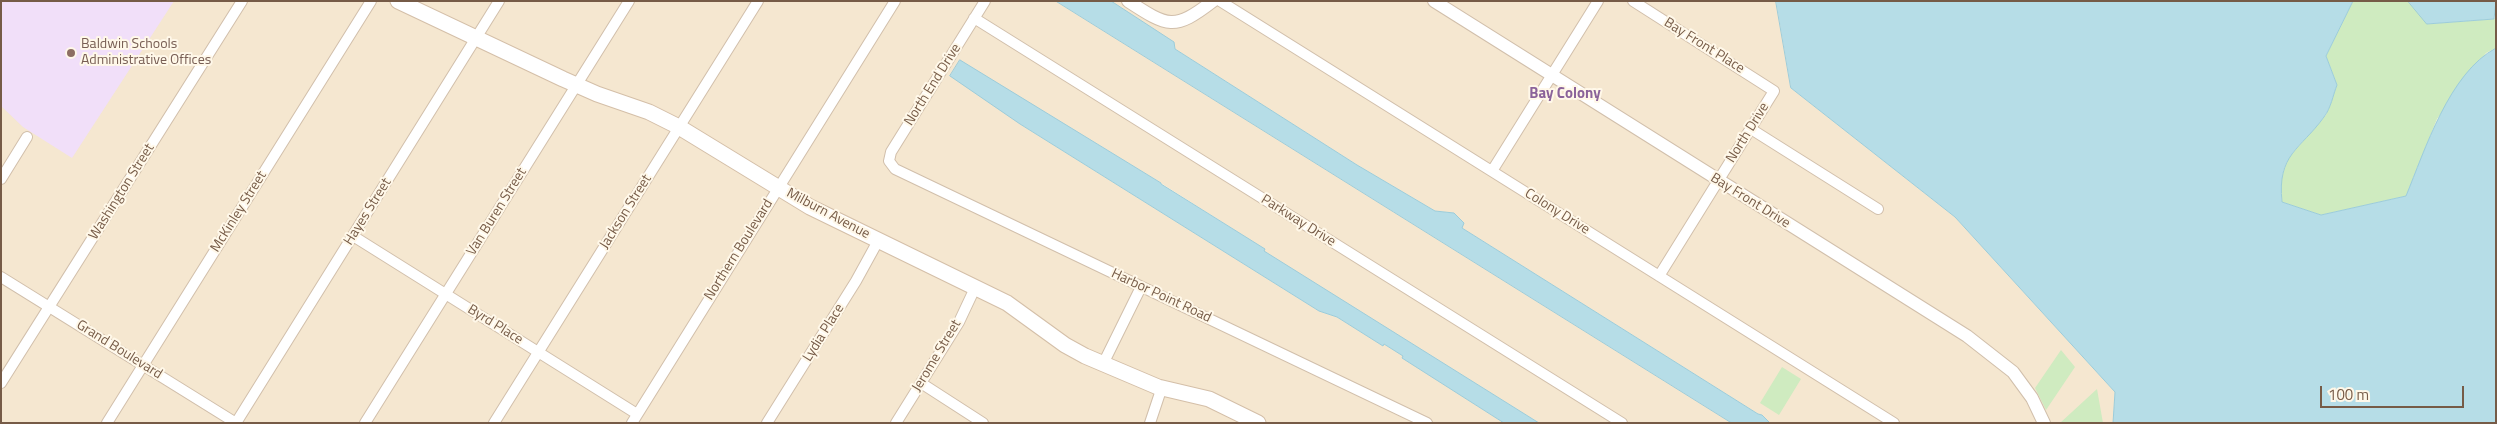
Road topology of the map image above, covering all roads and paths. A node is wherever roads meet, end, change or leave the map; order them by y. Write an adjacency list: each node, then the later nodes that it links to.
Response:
1 (242, 1): 36 (street, Washington Street)
2 (371, 1): 39 (street, McKinley Street)
3 (398, 1): 16 (main road, Milburn Avenue)
4 (500, 1): 16 (street, Hayes Street)
5 (629, 1): 18 (street, Van Buren Street)
6 (758, 1): 20 (street, Jackson Street)
7 (894, 1): 27 (street, Northern Boulevard)
8 (985, 1): 15 (street, North End Drive)
9 (1128, 1): 10 (street)
10 (1214, 1)
11 (1220, 1): 24 (street, Colony Drive)
12 (1434, 1): 17 (street, Bay Front Drive)
13 (1598, 1): 17 (street)
14 (1633, 1): 19 (street, Bay Front Place)
15 (974, 18): 23 (street, North End Drive); 54 (street, Parkway Drive)
16 (476, 38): 18 (main road, Milburn Avenue); 29 (street, Hayes Street)
17 (1551, 77): 24 (street); 26 (street, Bay Front Drive)
18 (576, 85): 20 (main road, Milburn Avenue); 35 (street, Van Buren Street)
19 (1774, 91): 21 (street, North Drive)
20 (679, 127): 27 (main road, Milburn Avenue); 37 (street, Jackson Street)
21 (1751, 129): 26 (street, North Drive); 28 (street)
22 (27, 137): 25 (street)
23 (895, 169): 33 (street, Harbor Point Road)
24 (1492, 171): 31 (street, Colony Drive)
25 (1, 179)
26 (1718, 182): 31 (street, North Drive); 56 (street, Bay Front Drive)
27 (779, 187): 30 (main road, Milburn Avenue); 43 (street, Northern Boulevard)
28 (1878, 209)
29 (353, 236): 35 (street, Byrd Place); 45 (street, Hayes Street)
30 (878, 241): 34 (main road, Milburn Avenue); 48 (street, Lydia Place)
31 (1659, 276): 55 (street, Colony Drive)
32 (1, 277): 36 (street, Grand Boulevard)
33 (1141, 286): 38 (street); 53 (street, Harbor Point Road)
34 (975, 288): 38 (main road, Milburn Avenue); 41 (street, Jerome Street)
35 (446, 294): 37 (street, Byrd Place); 46 (street, Van Buren Street)
36 (50, 307): 39 (street, Grand Boulevard); 40 (street, Washington Street)
37 (538, 352): 43 (street, Byrd Place); 47 (street, Jackson Street)
38 (1103, 364): 42 (main road, Milburn Avenue)
39 (143, 365): 44 (street, McKinley Street); 45 (street, Grand Boulevard)
40 (1, 383)
41 (922, 383): 49 (street, Jerome Street); 50 (street)
42 (1162, 387): 51 (street); 52 (main road, Milburn Avenue)
43 (634, 418)
44 (107, 423)
45 (236, 423)
46 (365, 423)
47 (494, 423)
48 (768, 423)
49 (896, 423)
50 (982, 423)
51 (1150, 423)
52 (1258, 423)
53 (1427, 423)
54 (1622, 423)
55 (1894, 423)
56 (2044, 423)

